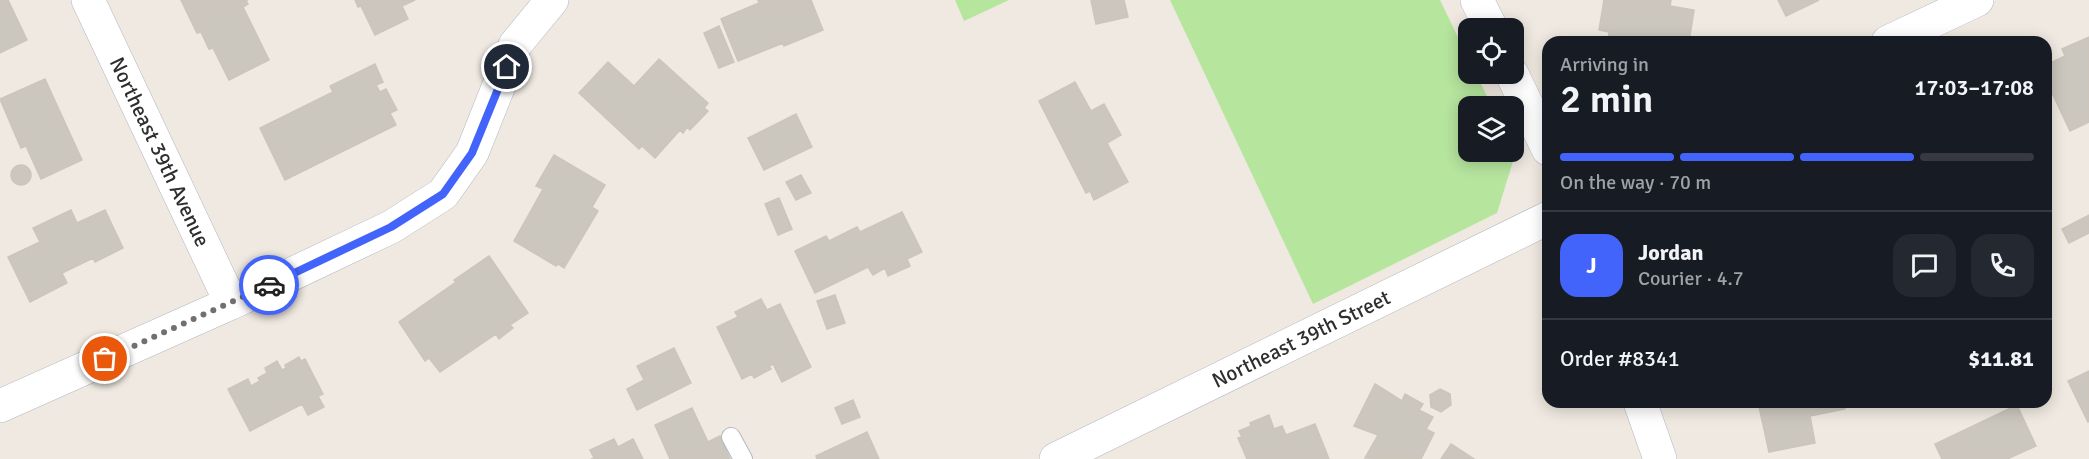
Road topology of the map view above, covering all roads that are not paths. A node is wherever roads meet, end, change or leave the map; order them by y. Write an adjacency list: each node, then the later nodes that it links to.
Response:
1 (88, 0): 10 (street, Northeast 39th Avenue)
2 (552, 0): 10 (street)
3 (1477, 0): 5 (street)
4 (1977, 0): 6 (street)
5 (1486, 18)
6 (1901, 36)
7 (1517, 84): 8 (street)
8 (1542, 136)
9 (1542, 221): 15 (street, Northeast 39th Street)
10 (231, 303): 11 (street)
11 (0, 406)
12 (1642, 408): 16 (street)
13 (731, 437): 14 (lane)
14 (742, 459)
15 (1056, 459)
16 (1660, 459)

